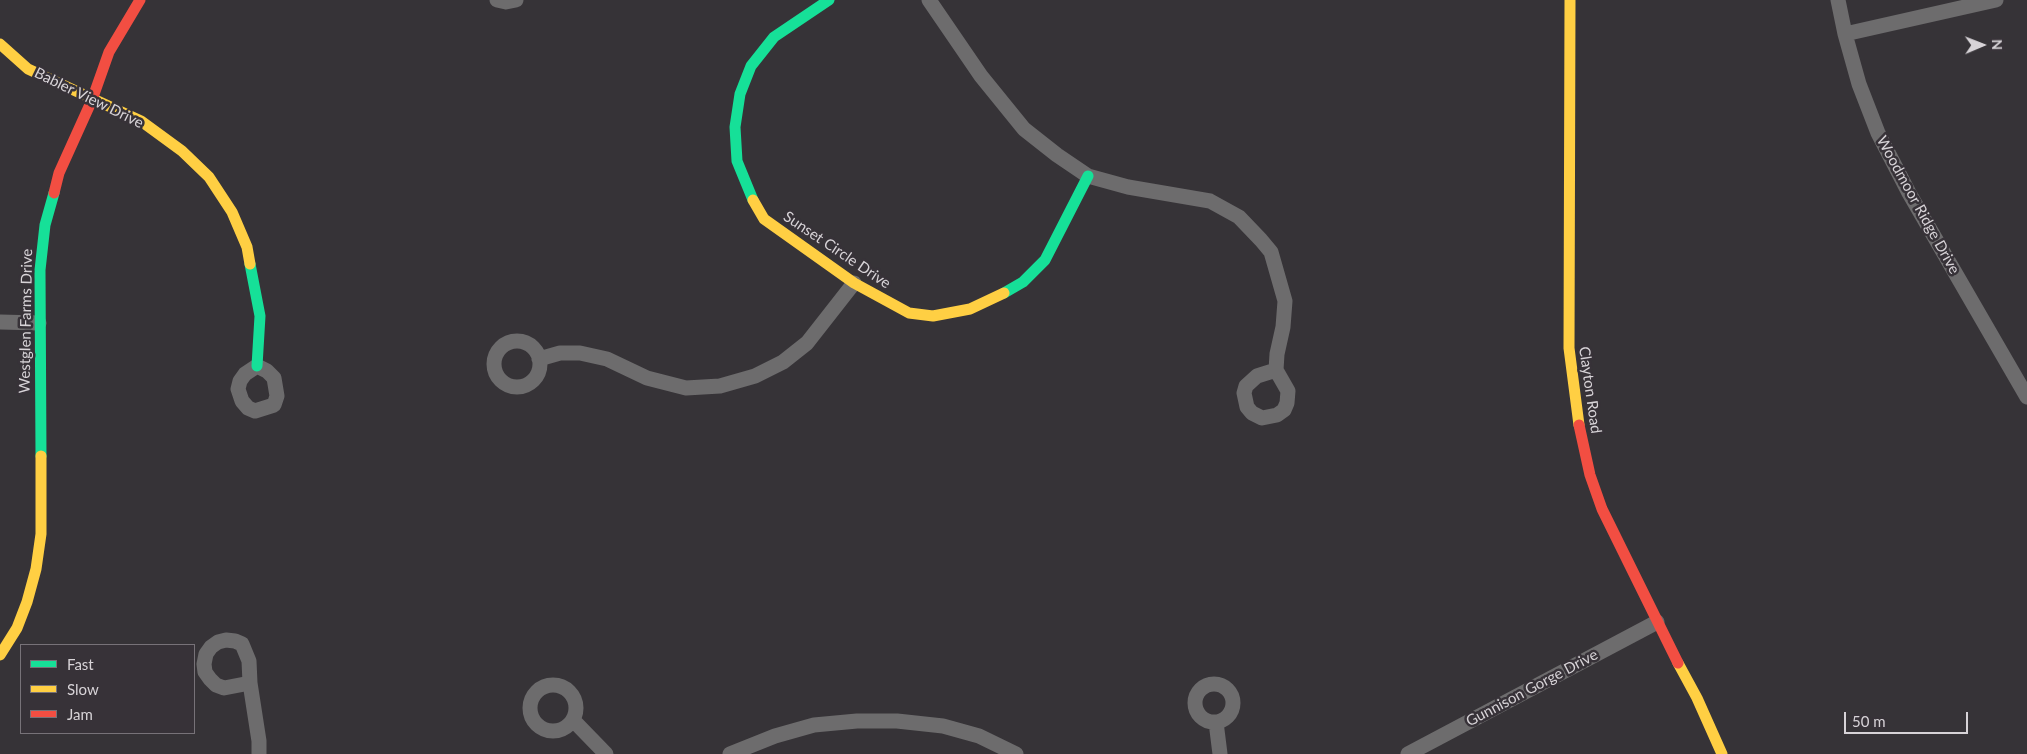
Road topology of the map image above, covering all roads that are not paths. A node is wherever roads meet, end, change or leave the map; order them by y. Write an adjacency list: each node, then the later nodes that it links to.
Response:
1 (140, 0): 11 (street, Westglen Farms Drive)
2 (497, 0): 3 (street)
3 (516, 0)
4 (829, 0): 13 (street, Sunset Circle Drive)
5 (930, 0): 12 (street)
6 (1570, 0): 20 (street, Clayton Road)
7 (1838, 0): 9 (street, Woodmoor Ridge Drive)
8 (1996, 0): 9 (street)
9 (1845, 34): 19 (street, Woodmoor Ridge Drive)
10 (0, 44): 11 (street, Babler View Drive)
11 (92, 100): 15 (street, Westglen Farms Drive); 17 (street, Babler View Drive)
12 (1088, 176): 13 (street, Sunset Circle Drive); 18 (street)
13 (854, 283): 16 (street)
14 (0, 322): 15 (street)
15 (39, 323): 21 (street, Westglen Farms Drive)
16 (540, 359)
17 (257, 366)
18 (1276, 370)
19 (2027, 397)
20 (1657, 622): 30 (street, Gunnison Gorge Drive); 31 (street, Clayton Road)
21 (0, 655)
22 (250, 683): 22 (street); 25 (street)
23 (573, 720): 26 (street)
24 (1216, 722): 29 (street)
25 (258, 754)
26 (606, 754)
27 (730, 754): 28 (street)
28 (1016, 754)
29 (1220, 754)
30 (1408, 754)
31 (1722, 754)

